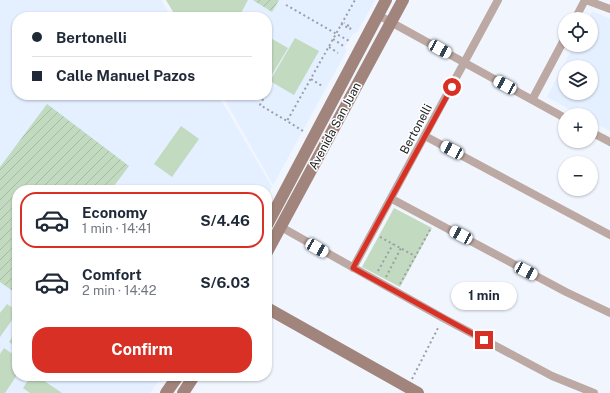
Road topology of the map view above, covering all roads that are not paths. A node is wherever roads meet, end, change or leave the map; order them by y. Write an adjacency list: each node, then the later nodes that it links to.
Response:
1 (386, 0): 7 (main road, Avenida San Juan)
2 (403, 0): 8 (main road, Avenida San Juan)
3 (498, 0): 10 (street, Bertonelli)
4 (586, 0): 5 (street); 6 (street)
5 (610, 9)
6 (579, 12)
7 (378, 15): 8 (street); 17 (main road, Avenida San Juan)
8 (391, 22): 10 (street); 18 (main road, Avenida San Juan)
9 (558, 51): 11 (street)
10 (465, 63): 11 (street); 13 (street, Bertonelli)
11 (532, 100): 12 (street)
12 (558, 114)
13 (425, 136): 16 (street, Bertonelli); 19 (street)
14 (598, 136): 15 (street)
15 (610, 142)
16 (392, 199): 21 (street, Bertonelli); 23 (street)
17 (272, 216)
18 (281, 227): 20 (main road, Avenida San Juan); 21 (street)
19 (610, 235)
20 (272, 243)
21 (353, 268): 29 (street)
22 (272, 311): 28 (main road)
23 (610, 313)
24 (174, 381): 26 (main road)
25 (191, 381): 27 (main road)
26 (166, 393)
27 (183, 393)
28 (418, 393)
29 (594, 393)

